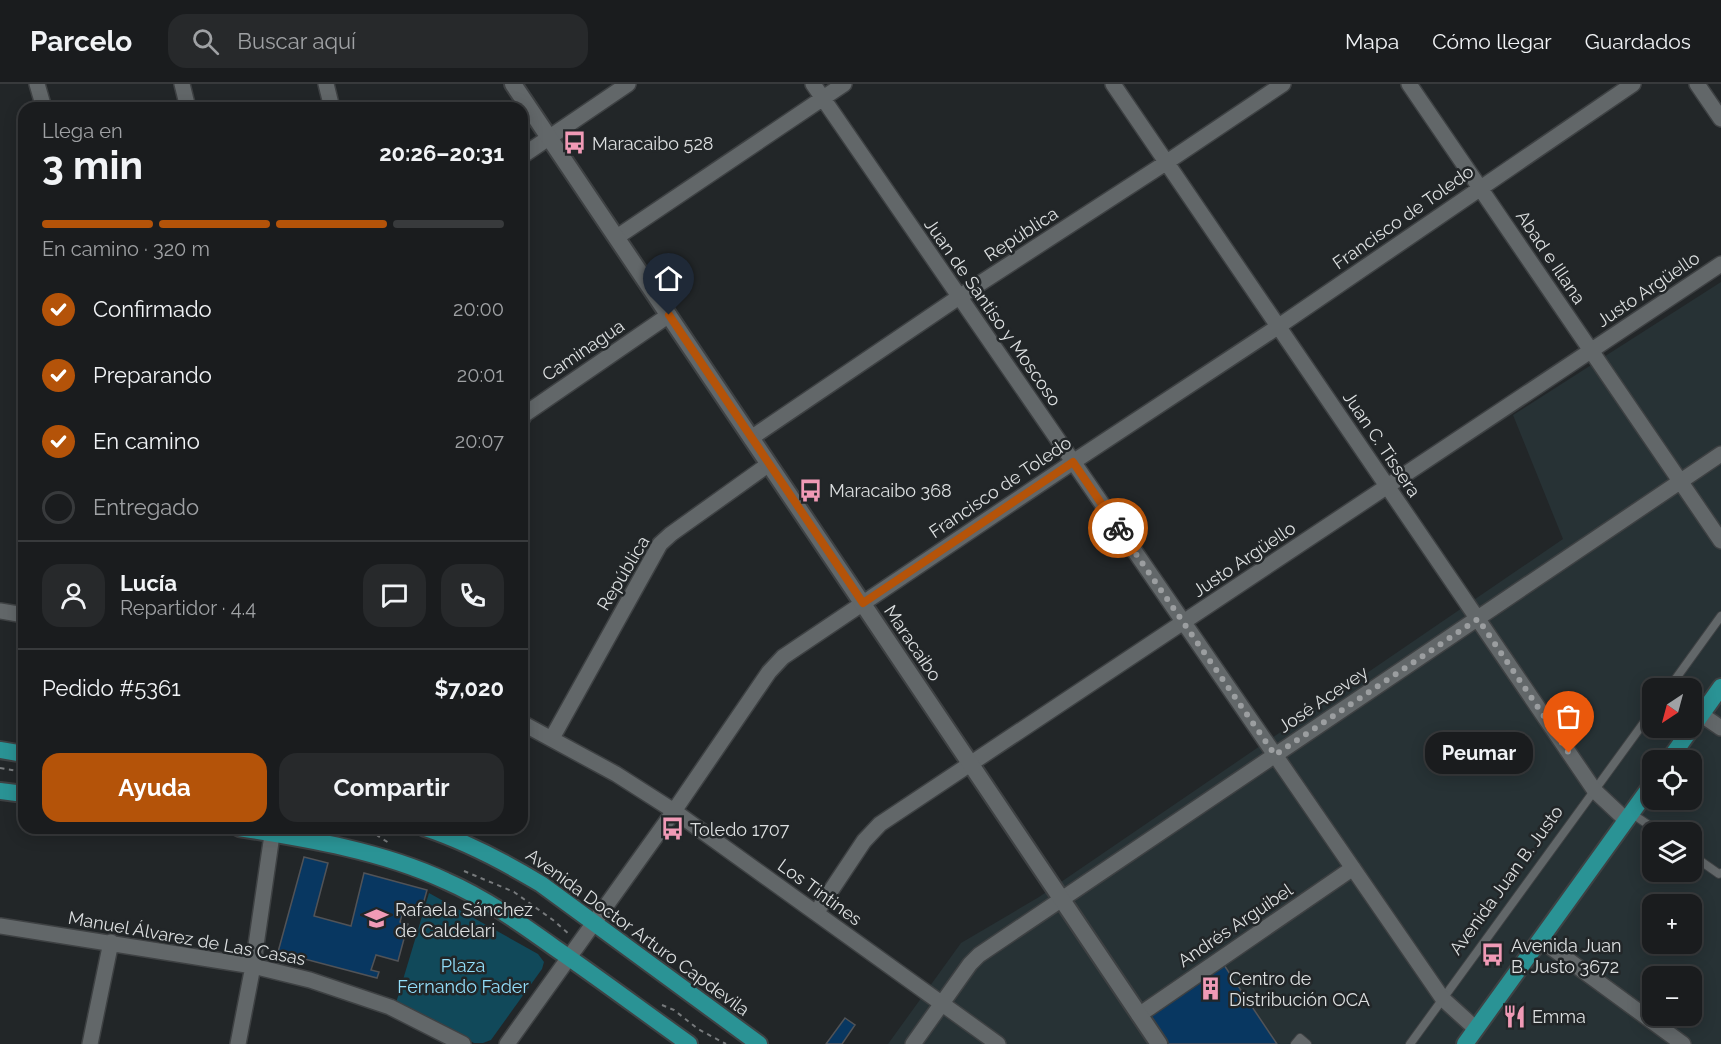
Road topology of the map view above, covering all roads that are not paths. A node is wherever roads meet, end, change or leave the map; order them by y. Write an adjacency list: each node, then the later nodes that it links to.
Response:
1 (37, 84): 14 (street)
2 (182, 84): 15 (street)
3 (326, 84): 16 (street)
4 (513, 84): 17 (main road, Maracaibo)
5 (628, 84): 20 (street)
6 (813, 84): 13 (street, Juan de Santiso y Moscoso)
7 (844, 84): 13 (street)
8 (1113, 84): 22 (street, Juan C. Tissera)
9 (1283, 84): 22 (street, República)
10 (1409, 84): 23 (street, Abad e Illana)
11 (1633, 84): 23 (street, Francisco de Toledo)
12 (1697, 84): 19 (street)
13 (823, 98): 24 (street); 26 (street, Juan de Santiso y Moscoso)
14 (42, 102)
15 (186, 102)
16 (331, 102)
17 (525, 102)
18 (528, 106): 20 (main road, Maracaibo)
19 (1721, 119)
20 (549, 137): 21 (street); 24 (main road, Maracaibo)
21 (528, 152)
22 (1167, 162): 26 (street, República); 28 (street, Juan C. Tissera)
23 (1480, 187): 28 (street, Francisco de Toledo); 29 (street, Abad e Illana)
24 (617, 237): 27 (main road, Maracaibo)
25 (1721, 264): 29 (street, Justo Argüello)
26 (959, 297): 31 (street, República); 33 (street, Juan de Santiso y Moscoso)
27 (669, 315): 30 (street, Caminagua); 31 (main road, Maracaibo)
28 (1279, 326): 33 (street, Francisco de Toledo); 36 (street, Juan C. Tissera)
29 (1591, 350): 35 (street, Abad e Illana); 36 (street, Justo Argüello)
30 (528, 412)
31 (751, 438): 34 (main road, Maracaibo)
32 (1721, 454): 35 (street, José Acevey)
33 (1073, 462): 38 (street, Francisco de Toledo); 43 (street, Juan de Santiso y Moscoso)
34 (769, 464): 38 (main road, Maracaibo); 50 (street, República)
35 (1680, 482): 37 (street, Abad e Illana); 42 (street, José Acevey)
36 (1387, 487): 42 (street, Juan C. Tissera); 43 (street, Justo Argüello)
37 (1721, 541)
38 (863, 603): 54 (main road, Maracaibo); 59 (street, Francisco de Toledo)
39 (0, 611): 40 (street)
40 (18, 614)
41 (1721, 616): 44 (lane)
42 (1478, 619): 53 (street, José Acevey); 56 (street, Juan C. Tissera)
43 (1183, 622): 53 (street, Juan de Santiso y Moscoso); 54 (street, Justo Argüello)
44 (1676, 678)
45 (1721, 687): 46 (main road)
46 (1702, 715): 49 (street)
47 (1642, 725): 56 (lane, Avenida Juan B. Justo)
48 (528, 726): 50 (street, Los Tintines)
49 (1721, 729)
50 (552, 738): 59 (street, Los Tintines)
51 (0, 750): 52 (main road)
52 (18, 752)
53 (1275, 755): 66 (street, Juan de Santiso y Moscoso); 68 (street, José Acevey)
54 (971, 764): 68 (main road, Maracaibo); 69 (street, Justo Argüello)
55 (0, 791): 57 (main road)
56 (1595, 791): 60 (street, Juan C. Tissera); 76 (lane, Avenida Juan B. Justo)
57 (18, 793)
58 (1642, 798): 60 (main road)
59 (674, 811): 69 (street, Los Tintines); 70 (street, Francisco de Toledo)
60 (1629, 816): 61 (lane); 72 (main road)
61 (1642, 823)
62 (273, 834): 75 (street)
63 (285, 834): 74 (main road)
64 (441, 834): 70 (main road, Avenida Doctor Arturo Capdevila)
65 (1702, 862): 67 (lane)
66 (1353, 868): 76 (street, Juan de Santiso y Moscoso); 78 (street, Andrés Arguibel)
67 (1721, 873)
68 (1062, 899): 77 (street, José Acevey); 78 (main road, Maracaibo)
69 (816, 913): 77 (street, Los Tintines)
70 (594, 922): 74 (street, Francisco de Toledo); 85 (main road, Avenida Doctor Arturo Capdevila)
71 (0, 926): 73 (street, Manuel Álvarez de Las Casas)
72 (1541, 940): 79 (main road); 93 (street)
73 (111, 942): 75 (street, Manuel Álvarez de Las Casas); 80 (street)
74 (569, 958): 83 (street, Francisco de Toledo); 84 (main road)
75 (253, 966): 81 (street); 82 (street, Manuel Álvarez de Las Casas)
76 (1443, 999): 79 (street, Juan de Santiso y Moscoso); 91 (lane, Avenida Juan B. Justo)
77 (942, 1003): 86 (street, José Acevey); 87 (street, Los Tintines)
78 (1139, 1015): 88 (main road, Maracaibo)
79 (1476, 1029): 92 (main road)
80 (90, 1044)
81 (238, 1044)
82 (463, 1044)
83 (507, 1044)
84 (688, 1044)
85 (759, 1044)
86 (913, 1044)
87 (998, 1044)
88 (1159, 1044)
89 (1295, 1044): 90 (lane)
90 (1307, 1044)
91 (1410, 1044)
92 (1466, 1044)
93 (1683, 1044)

